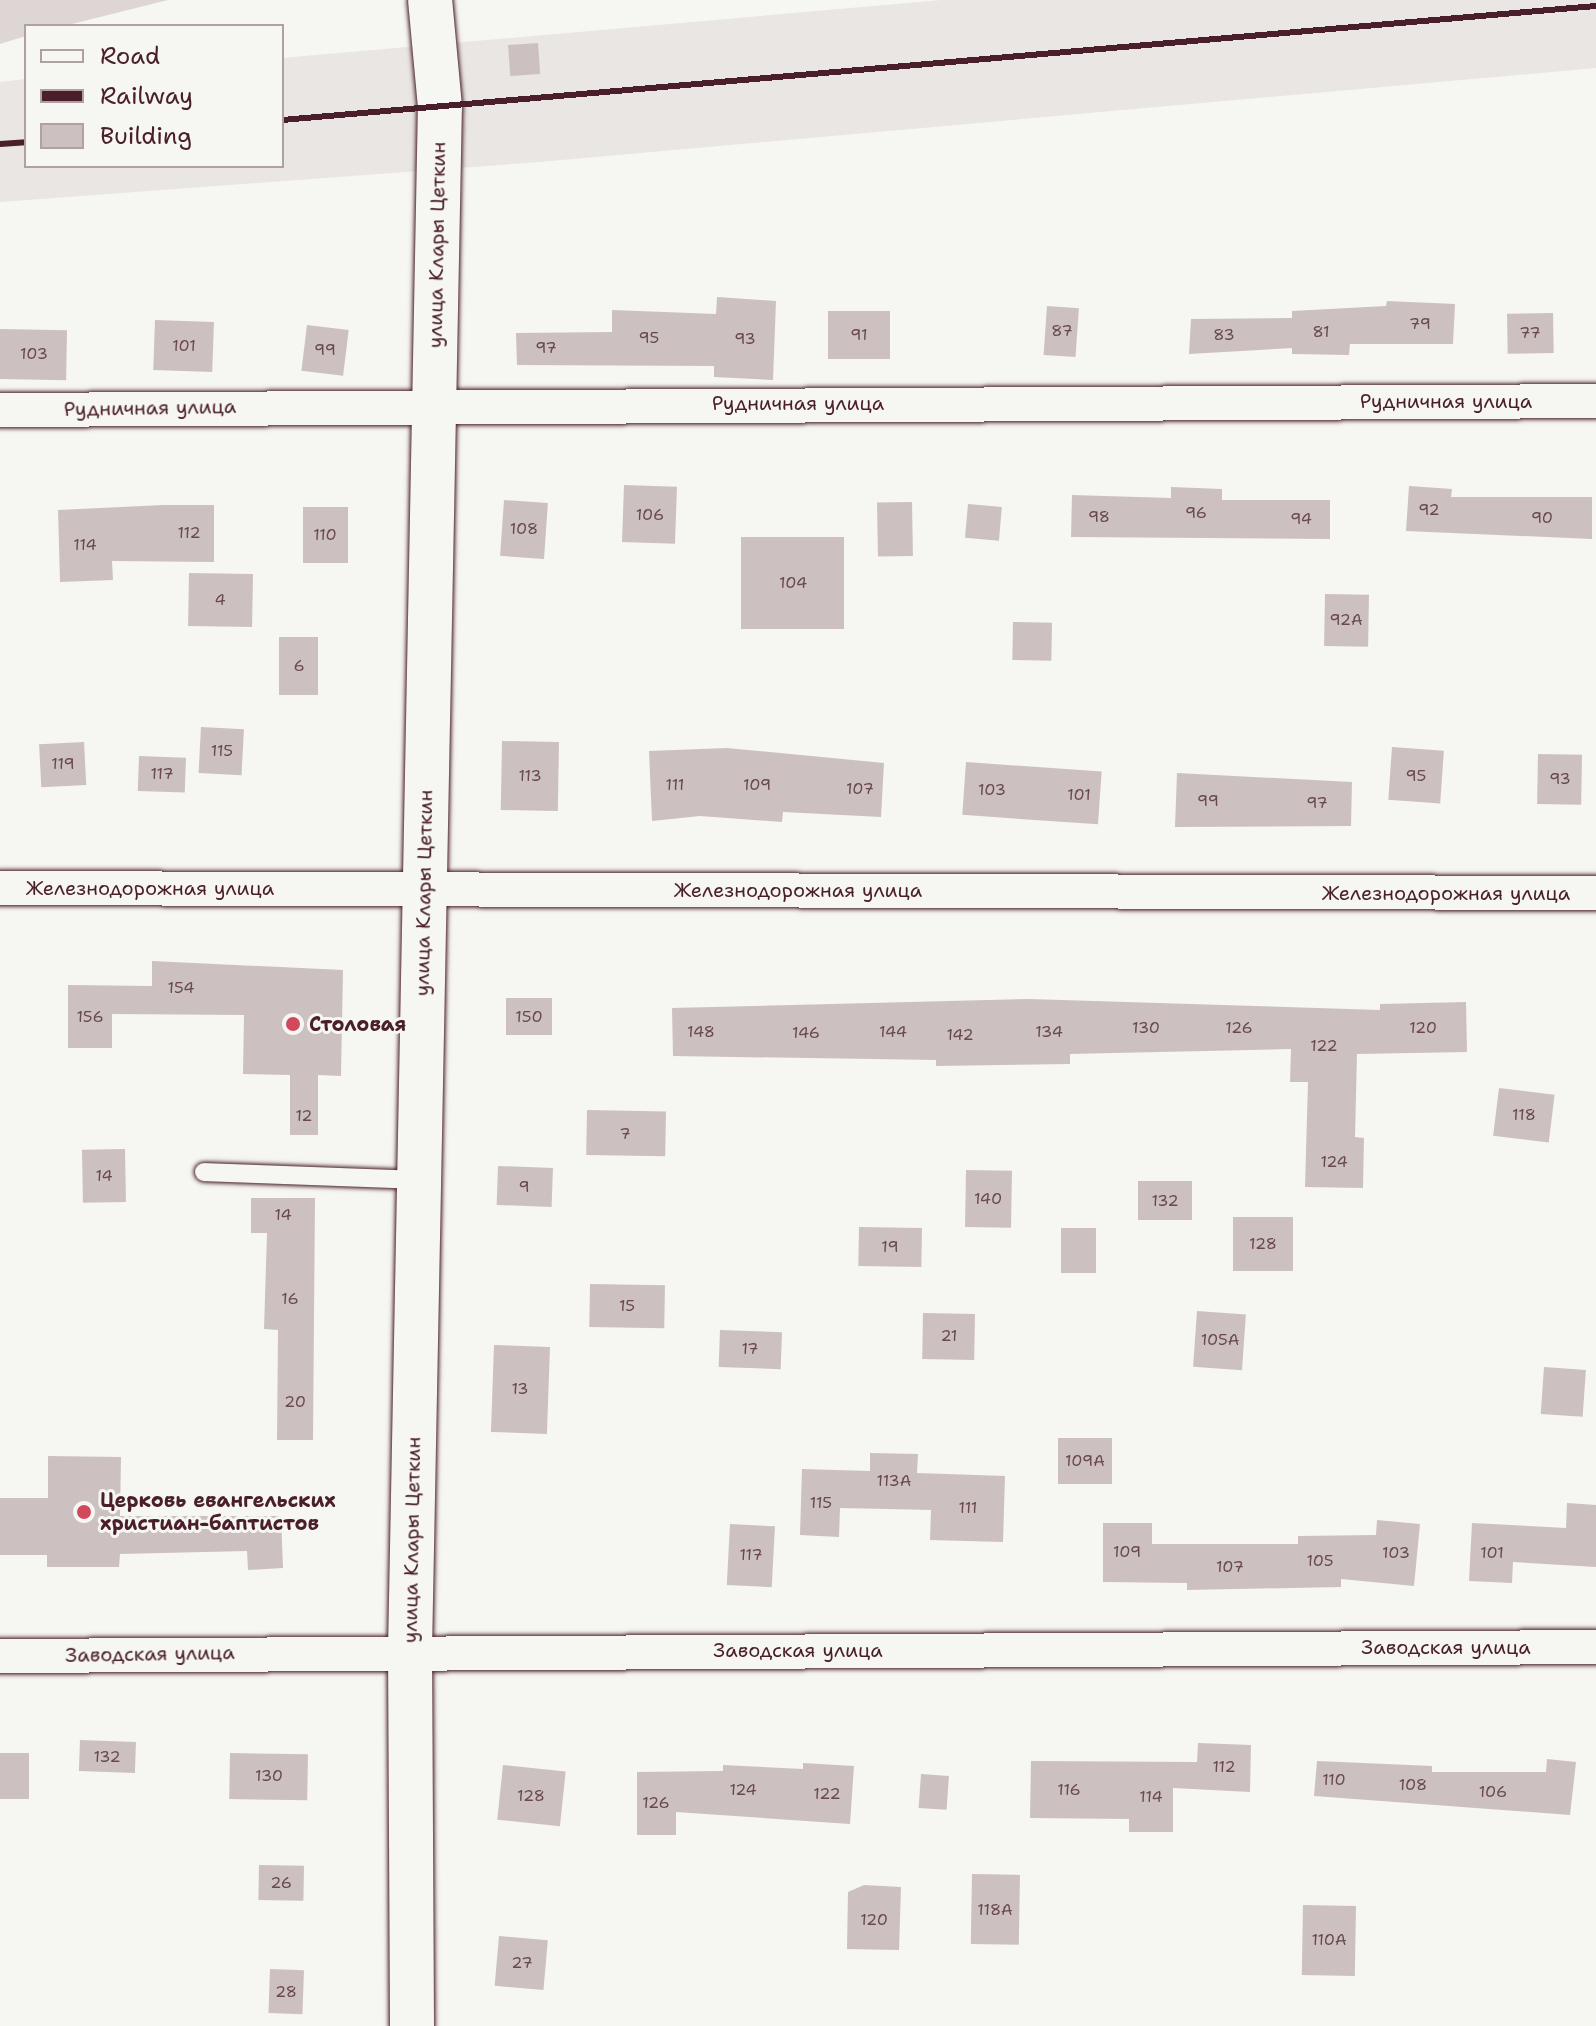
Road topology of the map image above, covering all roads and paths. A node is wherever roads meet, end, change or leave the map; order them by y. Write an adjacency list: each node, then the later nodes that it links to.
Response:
1 (430, 0): 3 (street, улица Клары Цеткин)
2 (1596, 401): 3 (street, Рудничная улица)
3 (433, 404): 4 (street, Рудничная улица); 6 (street, улица Клары Цеткин)
4 (0, 410)
5 (0, 888): 6 (street, Железнодорожная улица)
6 (424, 888): 7 (street, Железнодорожная улица); 9 (street, улица Клары Цеткин)
7 (1596, 893)
8 (204, 1172): 9 (lane)
9 (419, 1180): 11 (street, улица Клары Цеткин)
10 (1596, 1647): 11 (street, Заводская улица)
11 (410, 1651): 12 (street, Заводская улица); 13 (street, улица Клары Цеткин)
12 (0, 1656)
13 (412, 2026)

